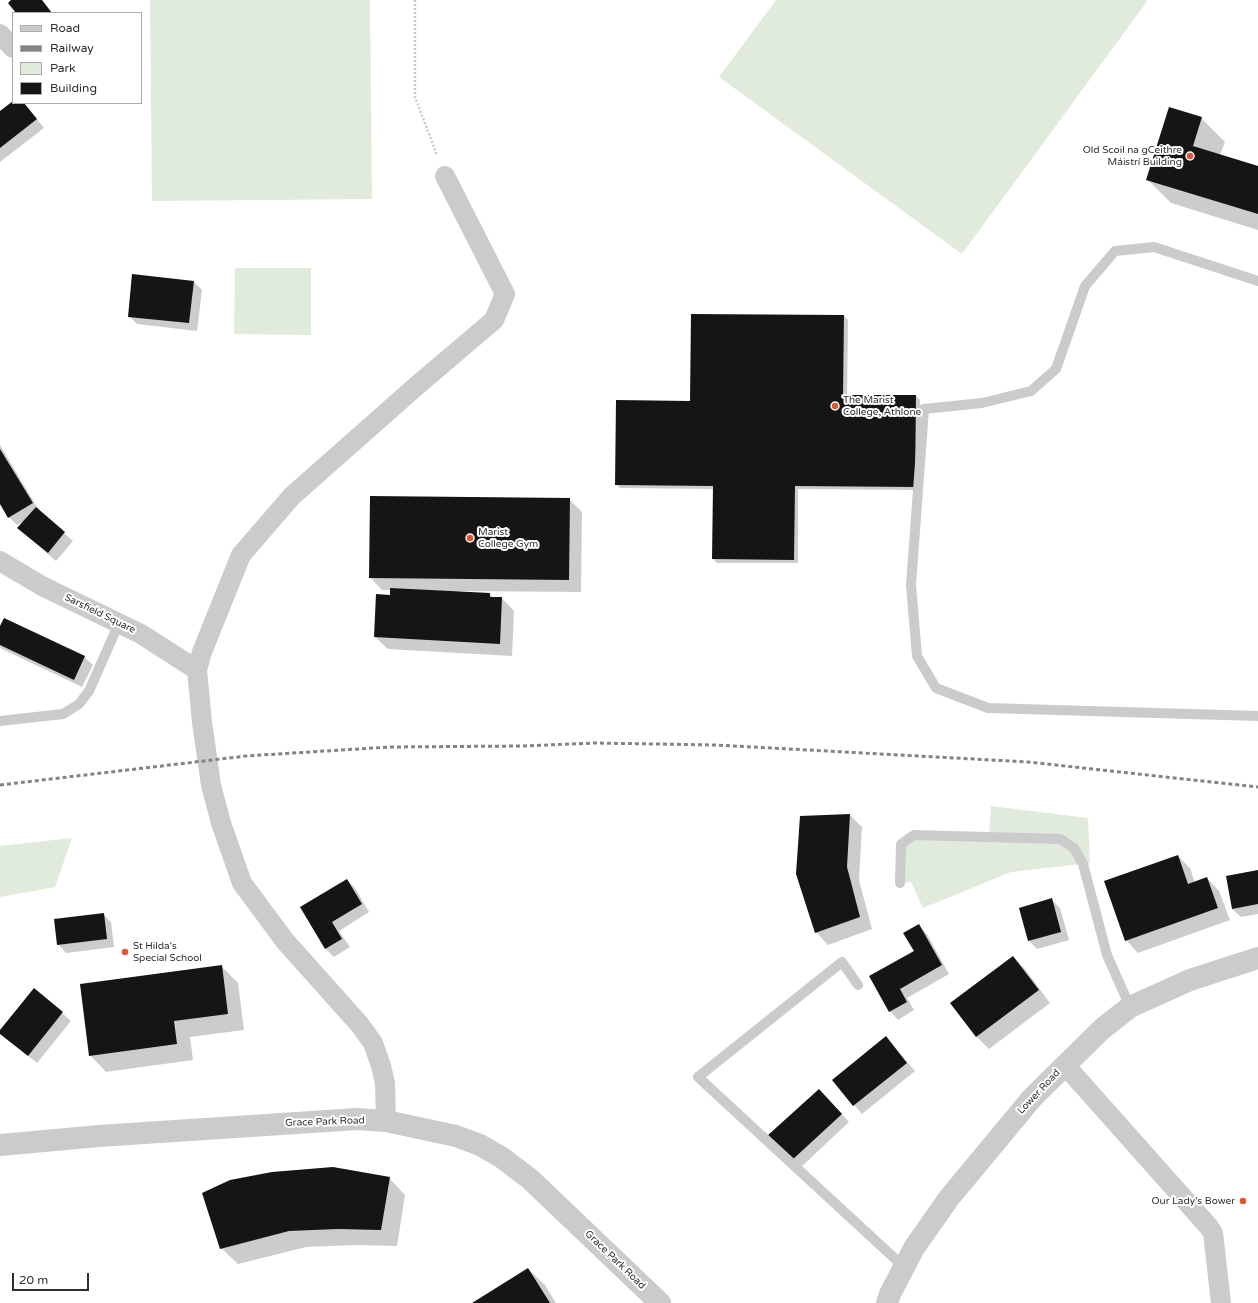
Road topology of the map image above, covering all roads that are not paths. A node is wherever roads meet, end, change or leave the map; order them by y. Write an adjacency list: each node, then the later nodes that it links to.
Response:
1 (445, 176): 5 (street)
2 (1258, 281): 6 (lane)
3 (0, 561): 4 (street, Sarsfield Square)
4 (119, 623): 5 (street, Sarsfield Square); 7 (lane)
5 (197, 670): 13 (street)
6 (1258, 716)
7 (0, 721)
8 (900, 884): 11 (lane)
9 (1258, 958): 11 (street, Lower Road)
10 (858, 985): 15 (lane)
11 (1130, 1007): 12 (street, Lower Road)
12 (1065, 1065): 15 (street, Lower Road); 18 (street)
13 (386, 1121): 14 (street, Grace Park Road); 16 (street, Grace Park Road)
14 (0, 1145)
15 (904, 1267): 17 (street, Lower Road)
16 (660, 1303)
17 (887, 1303)
18 (1221, 1303)

